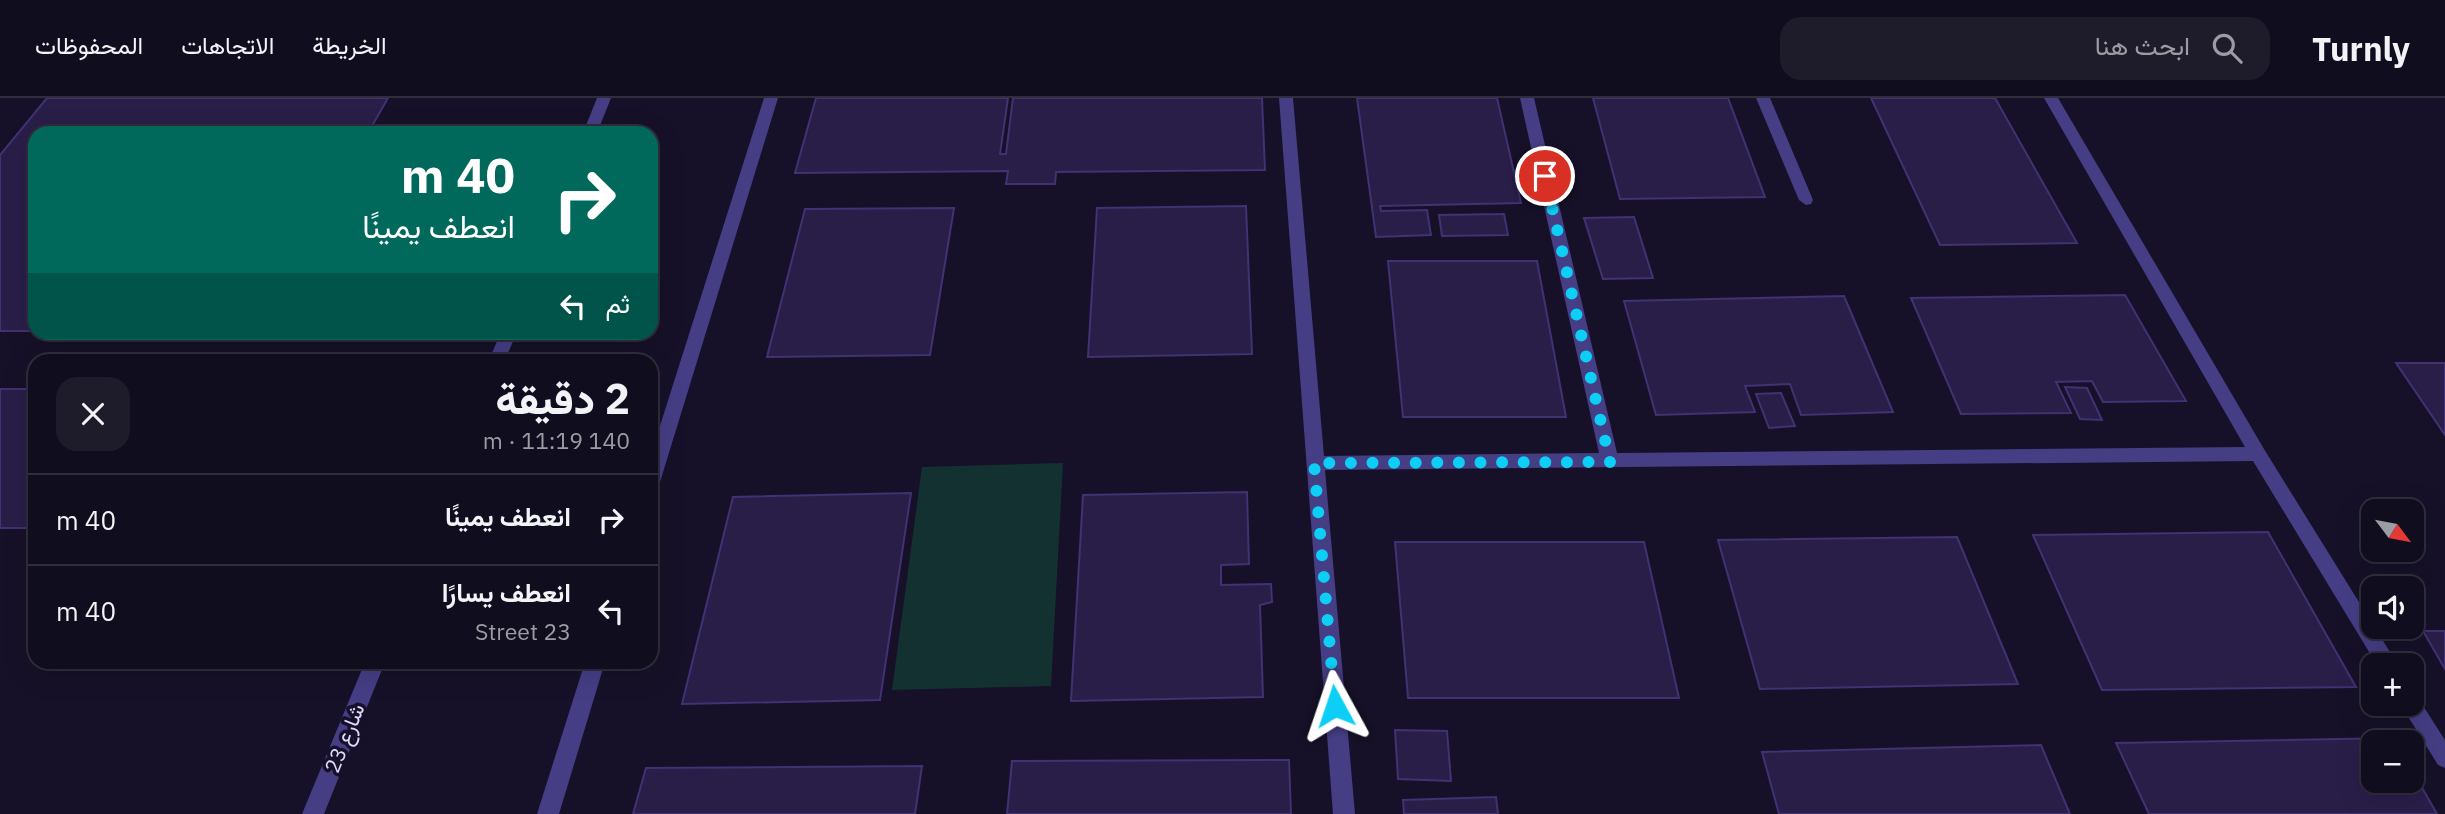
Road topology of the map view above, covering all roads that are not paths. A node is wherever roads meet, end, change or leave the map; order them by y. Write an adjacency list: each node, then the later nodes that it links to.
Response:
1 (604, 98): 7 (street)
2 (771, 98): 10 (street)
3 (1286, 98): 12 (street)
4 (1527, 98): 11 (street)
5 (1763, 98): 8 (street)
6 (2051, 98): 9 (street)
7 (593, 126)
8 (1806, 200)
9 (2258, 454): 11 (street); 13 (street)
10 (658, 460)
11 (1610, 462): 12 (street)
12 (1314, 463): 20 (street)
13 (2381, 653)
14 (372, 669): 18 (street, شارع 23)
15 (593, 669): 19 (street)
16 (2419, 716): 17 (street)
17 (2445, 758)
18 (313, 814)
19 (548, 814)
20 (1344, 814)

